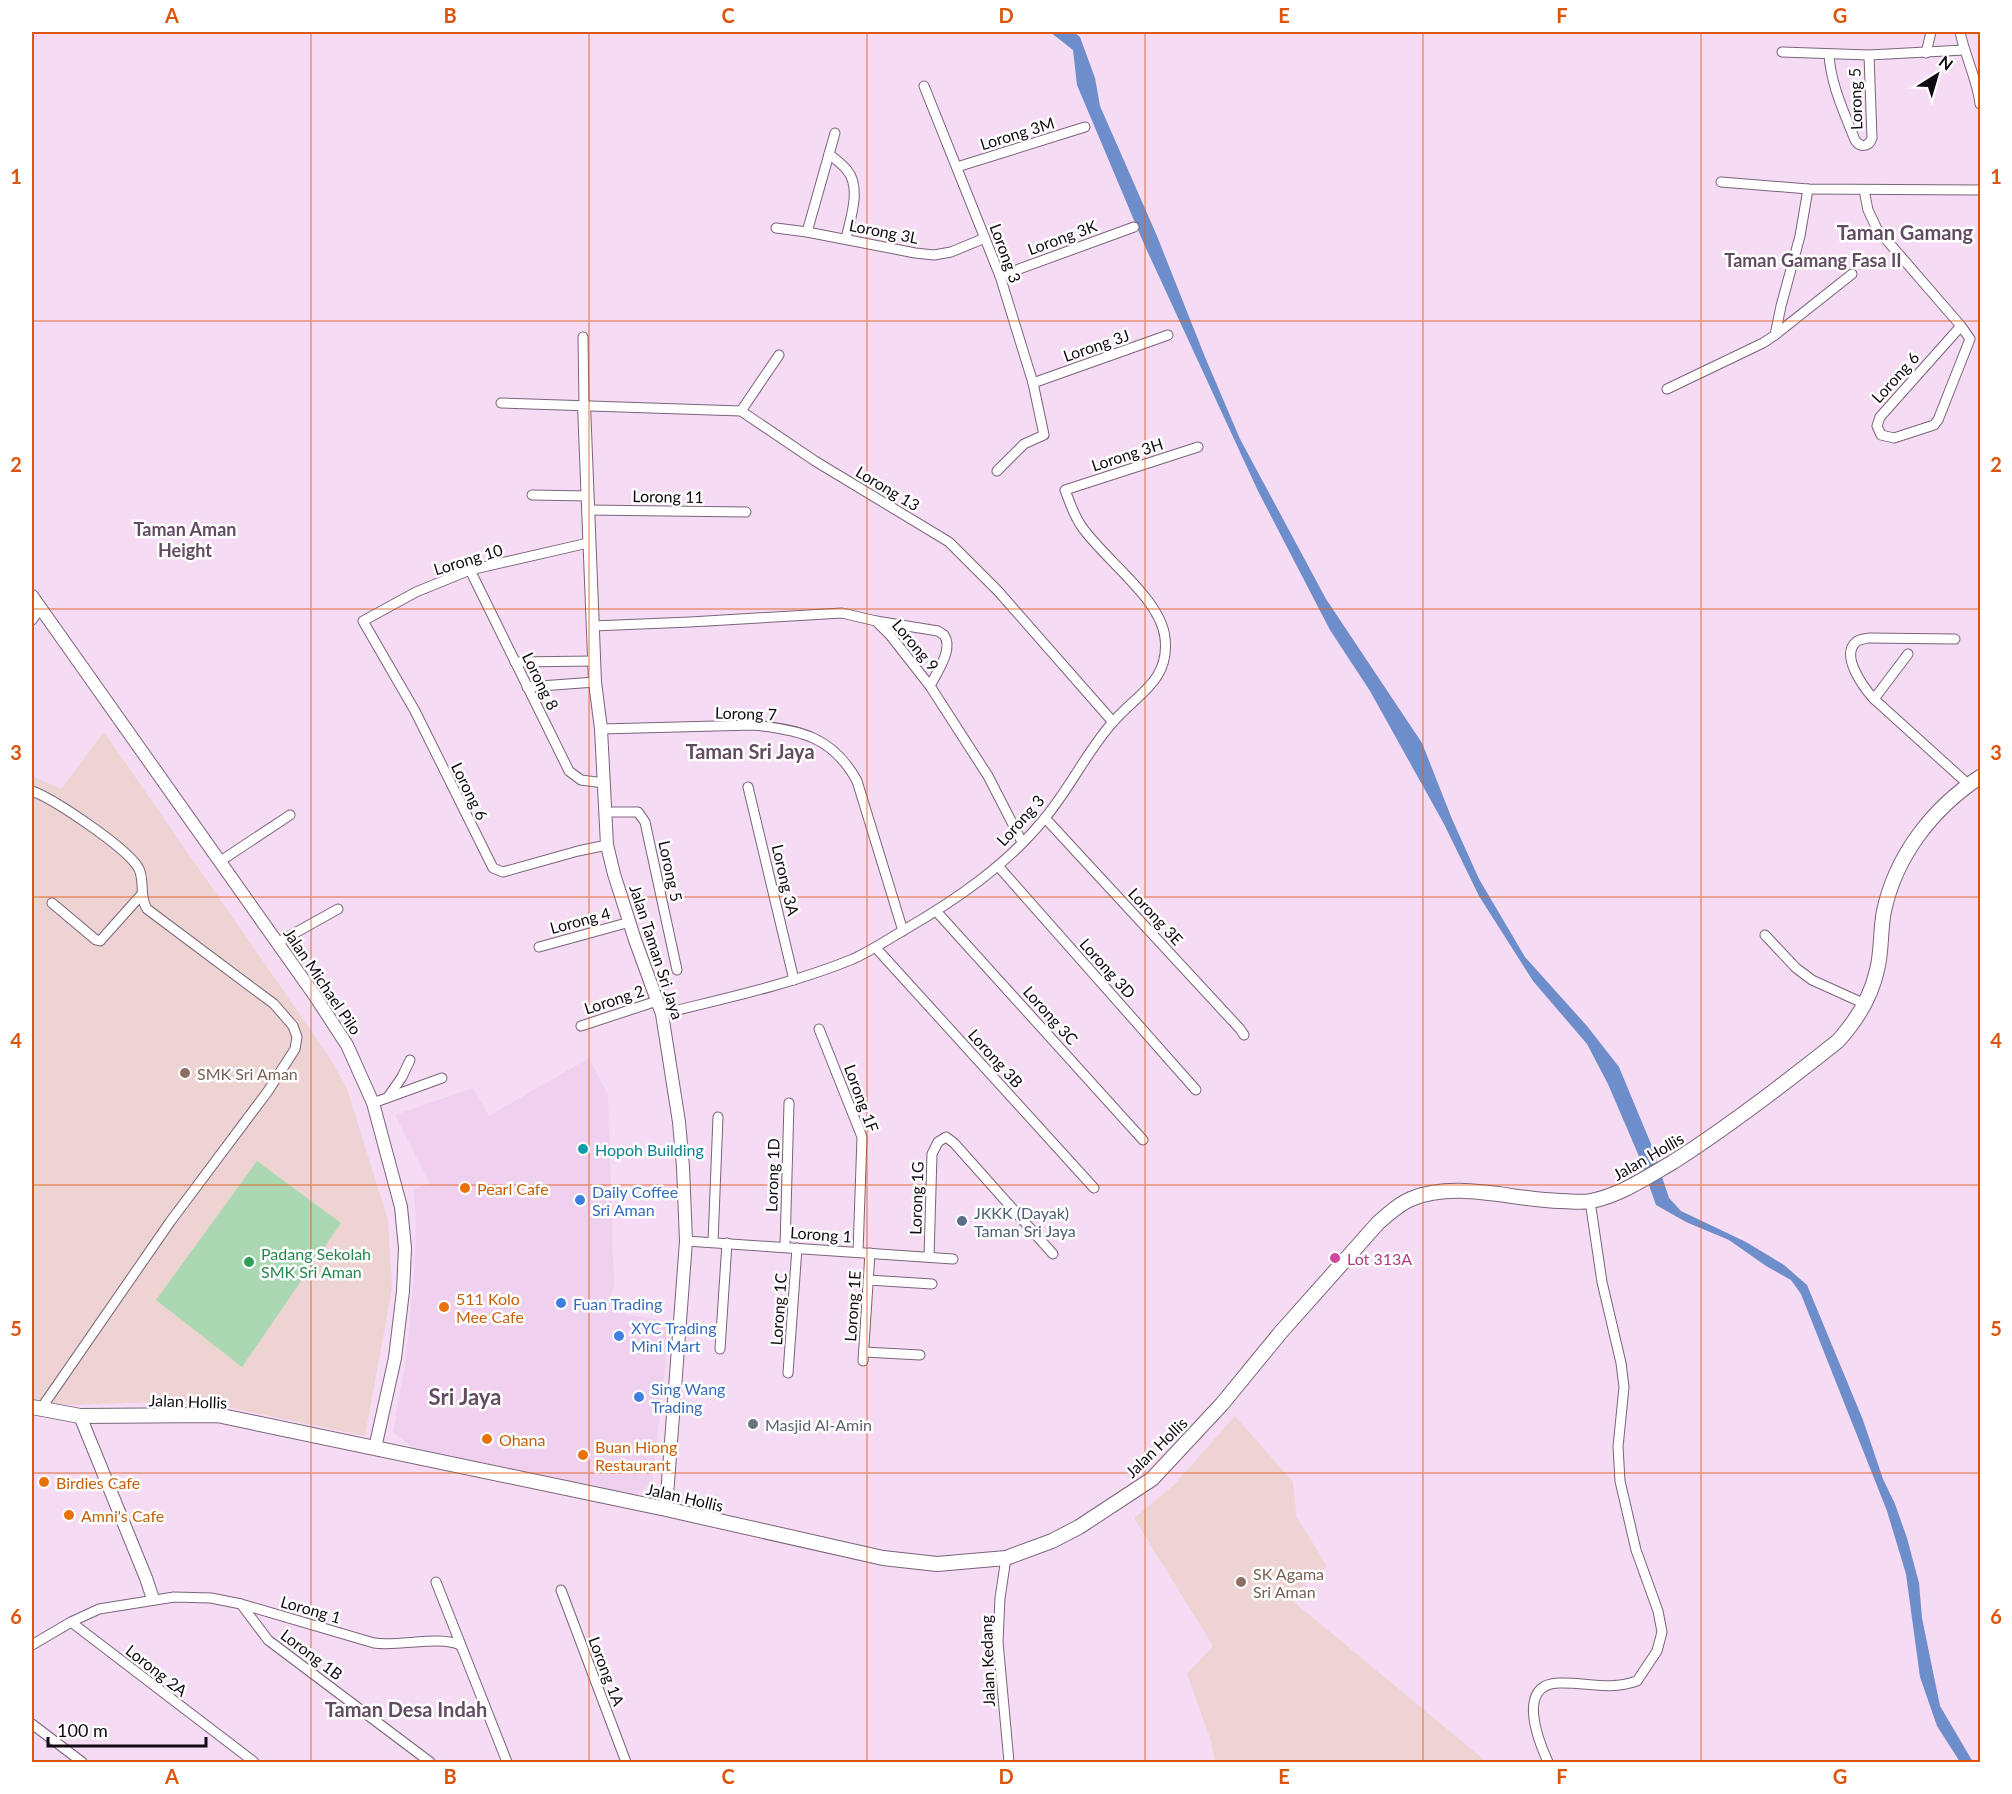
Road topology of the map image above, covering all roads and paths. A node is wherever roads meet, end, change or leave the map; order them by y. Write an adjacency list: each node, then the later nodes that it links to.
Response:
1 (1931, 32): 5 (street)
2 (1960, 32): 3 (street)
3 (1964, 50): 5 (street); 9 (street)
4 (1782, 52): 6 (street)
5 (1926, 53): 7 (street)
6 (1829, 55): 7 (street); 7 (street, Lorong 5)
7 (1869, 55)
8 (924, 86): 14 (street, Lorong 3)
9 (1980, 92): 10 (street)
10 (1980, 104)
11 (1085, 128): 14 (street, Lorong 3M)
12 (835, 133): 13 (street)
13 (829, 154): 21 (street); 23 (street)
14 (957, 167): 22 (street, Lorong 3)
15 (1721, 182): 16 (street)
16 (1808, 189): 17 (street); 28 (street)
17 (1864, 190): 18 (street); 26 (street)
18 (1980, 190)
19 (1134, 227): 25 (street, Lorong 3K)
20 (776, 228): 21 (street, Lorong 3L)
21 (807, 232): 23 (street, Lorong 3L)
22 (985, 238): 23 (street, Lorong 3L); 25 (street, Lorong 3)
23 (846, 239)
24 (1852, 274): 28 (street)
25 (1000, 276): 31 (street, Lorong 3)
26 (1961, 326): 26 (street, Lorong 6)
27 (1168, 335): 31 (street, Lorong 3J)
28 (1775, 335): 32 (street)
29 (583, 337): 34 (street)
30 (779, 355): 35 (street)
31 (1033, 382): 37 (street, Lorong 3)
32 (1667, 389)
33 (501, 403): 34 (street)
34 (584, 405): 35 (street); 40 (street, Jalan Taman Sri Jaya)
35 (741, 411): 59 (street, Lorong 13)
36 (1198, 447): 38 (street, Lorong 3H)
37 (997, 471)
38 (1065, 490): 59 (street, Lorong 3)
39 (532, 495): 40 (street)
40 (588, 496): 41 (street, Jalan Taman Sri Jaya)
41 (588, 510): 42 (street, Lorong 11); 43 (street, Jalan Taman Sri Jaya)
42 (746, 512)
43 (588, 543): 44 (street, Lorong 10); 50 (street, Jalan Taman Sri Jaya)
44 (470, 570): 48 (street, Lorong 10); 54 (street, Lorong 8)
45 (32, 596): 46 (street, Jalan Michael Pilo)
46 (40, 609): 47 (street); 70 (street, Jalan Michael Pilo)
47 (32, 620)
48 (363, 621): 69 (street, Lorong 6)
49 (876, 621): 50 (street, Lorong 9); 56 (street, Lorong 9); 56 (street)
50 (593, 626): 53 (street, Jalan Taman Sri Jaya)
51 (1956, 639): 58 (street)
52 (1908, 654): 58 (street)
53 (594, 660): 54 (street); 55 (street, Jalan Taman Sri Jaya)
54 (515, 662): 57 (street, Lorong 8)
55 (595, 682): 57 (street); 60 (street, Jalan Taman Sri Jaya)
56 (930, 686): 68 (street, Lorong 9)
57 (528, 687): 62 (street, Lorong 8)
58 (1874, 699): 61 (street)
59 (1113, 722): 67 (street, Lorong 3)
60 (601, 729): 62 (street, Jalan Taman Sri Jaya); 77 (street, Lorong 7)
61 (1975, 781): 85 (main road, Jalan Hollis)
62 (604, 783): 65 (street, Jalan Taman Sri Jaya)
63 (748, 787): 83 (street, Lorong 3A)
64 (32, 790): 72 (street)
65 (606, 812): 69 (street, Jalan Taman Sri Jaya); 82 (street, Lorong 5)
66 (290, 815): 70 (street)
67 (1045, 818): 68 (street, Lorong 3); 89 (street, Lorong 3E)
68 (1022, 842): 71 (street, Lorong 3)
69 (607, 845): 76 (street, Jalan Taman Sri Jaya)
70 (219, 862): 79 (street, Jalan Michael Pilo)
71 (998, 866): 75 (street, Lorong 3); 92 (street, Lorong 3D)
72 (142, 894): 73 (street); 115 (street)
73 (52, 903)
74 (338, 909): 79 (street)
75 (936, 911): 77 (street, Lorong 3); 97 (street, Lorong 3C)
76 (630, 922): 80 (street, Lorong 4); 84 (street, Jalan Taman Sri Jaya)
77 (903, 931): 81 (street, Lorong 3)
78 (1765, 935): 85 (street)
79 (277, 943): 94 (street, Jalan Michael Pilo)
80 (538, 947)
81 (876, 948): 83 (street, Lorong 3); 98 (street, Lorong 3B)
82 (677, 970)
83 (794, 980): 86 (street, Lorong 3)
84 (657, 1001): 86 (street, Jalan Taman Sri Jaya); 87 (street, Lorong 2)
85 (1865, 1004): 99 (main road, Jalan Hollis)
86 (662, 1014): 100 (street, Jalan Taman Sri Jaya)
87 (581, 1026)
88 (819, 1029): 105 (street, Lorong 1F)
89 (1244, 1035)
90 (410, 1060): 93 (street)
91 (442, 1078): 93 (street)
92 (1196, 1090)
93 (388, 1097): 94 (street)
94 (373, 1103): 117 (street, Jalan Michael Pilo)
95 (789, 1103): 103 (street, Lorong 1D)
96 (718, 1117): 101 (street)
97 (1143, 1140)
98 (1094, 1188)
99 (1590, 1201): 119 (main road, Jalan Hollis); 134 (street)
100 (686, 1240): 101 (street, Lorong 1); 118 (street, Jalan Taman Sri Jaya)
101 (713, 1242): 102 (street, Lorong 1)
102 (727, 1243): 103 (street, Lorong 1); 112 (street)
103 (785, 1247): 104 (street, Lorong 1)
104 (797, 1248): 105 (street, Lorong 1); 114 (street, Lorong 1C)
105 (858, 1252): 106 (street, Lorong 1)
106 (870, 1253): 108 (street, Lorong 1); 110 (street, Lorong 1E)
107 (1053, 1254): 108 (street, Lorong 1G)
108 (929, 1257): 109 (street, Lorong 1)
109 (953, 1259)
110 (868, 1280): 111 (street); 113 (street, Lorong 1E)
111 (932, 1284)
112 (720, 1349)
113 (920, 1355)
114 (789, 1373)
115 (36, 1408): 116 (main road, Jalan Hollis)
116 (80, 1416): 117 (main road, Jalan Hollis); 122 (street)
117 (375, 1448): 118 (main road, Jalan Hollis)
118 (666, 1509): 119 (main road, Jalan Hollis)
119 (1006, 1558): 133 (street, Jalan Kedang)
120 (436, 1582): 126 (street)
121 (561, 1590): 132 (street, Lorong 1A)
122 (153, 1599): 123 (street, Lorong 1); 124 (street)
123 (241, 1604): 126 (street, Lorong 1); 130 (street, Lorong 1B)
124 (71, 1622): 125 (street); 129 (street, Lorong 2A)
125 (32, 1645)
126 (459, 1645): 131 (street)
127 (32, 1724): 128 (street)
128 (82, 1762)
129 (254, 1762)
130 (430, 1762)
131 (507, 1762)
132 (626, 1762)
133 (1009, 1762)
134 (1548, 1762)

